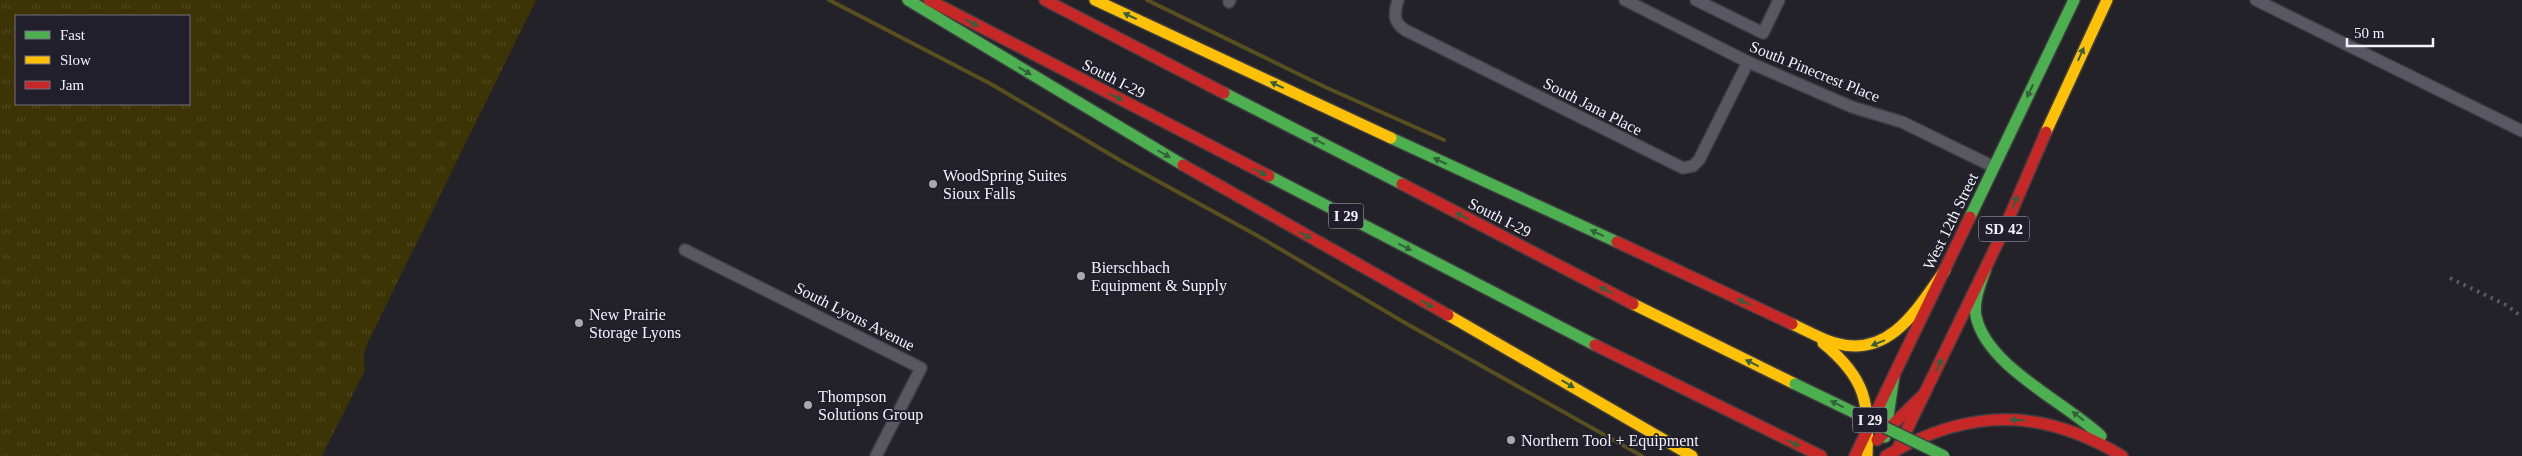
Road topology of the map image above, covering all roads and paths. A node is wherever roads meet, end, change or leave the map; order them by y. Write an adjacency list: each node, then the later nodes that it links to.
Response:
1 (908, 0): 27 (main road, one-way to 27)
2 (929, 0): 28 (main road, South I-29 / I 29, one-way to 28)
3 (1045, 0): 31 (main road, South I-29 / I 29, one-way to 3, bridge)
4 (1095, 0): 18 (main road, one-way to 4)
5 (1398, 0): 12 (street, South Jana Place)
6 (1625, 0): 12 (street, South Pinecrest Place)
7 (1696, 0): 8 (street)
8 (1779, 0)
9 (2074, 0): 14 (main road, West 12th Street / SD 42, one-way to 14)
10 (2107, 0): 16 (main road, SD 42, one-way to 10)
11 (2256, 0): 13 (street)
12 (1748, 62): 14 (street, South Pinecrest Place)
13 (2522, 131)
14 (1994, 167): 17 (main road, West 12th Street / SD 42)
15 (685, 250): 26 (street, South Lyons Avenue)
16 (1986, 268): 20 (main road, SD 42, one-way to 16); 25 (main road, one-way to 16)
17 (1945, 270): 18 (main road, one-way to 18); 19 (main road, West 12th Street / SD 42)
18 (1804, 330): 21 (main road)
19 (1894, 376): 21 (main road, West 12th Street / SD 42); 22 (main road)
20 (1925, 393): 22 (main road); 23 (main road, SD 42)
21 (1869, 429): 24 (main road); 29 (main road, West 12th Street / SD 42)
22 (1886, 432): 24 (main road); 30 (main road)
23 (1896, 451): 25 (main road, one-way to 23); 30 (main road)
24 (1867, 452): 29 (main road)
25 (2117, 453)
26 (876, 456)
27 (1692, 456)
28 (1821, 456)
29 (1856, 456)
30 (1885, 456)
31 (1944, 456)

